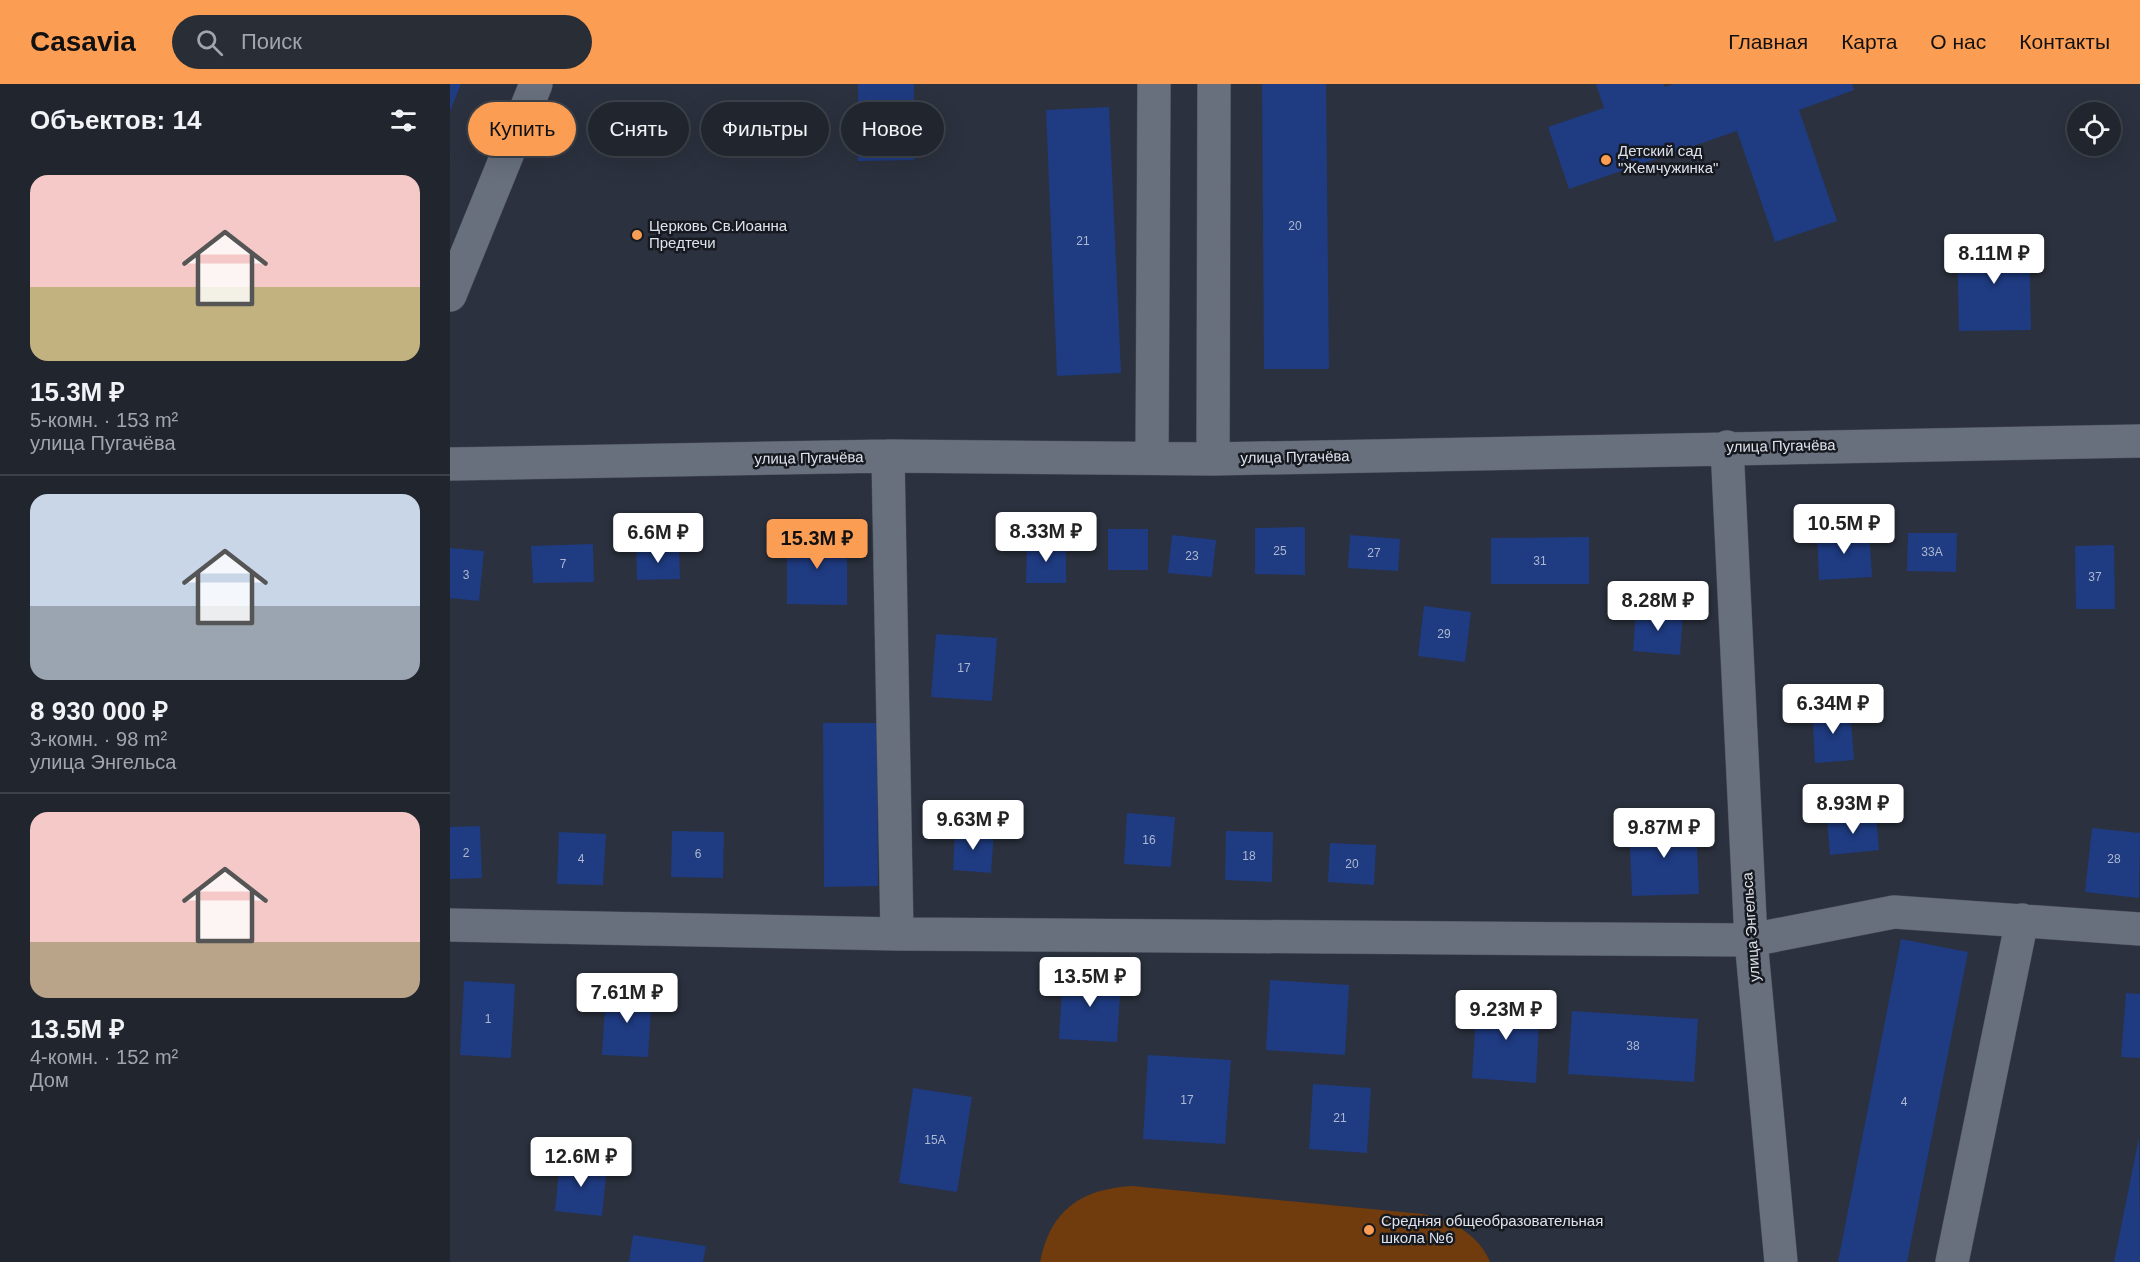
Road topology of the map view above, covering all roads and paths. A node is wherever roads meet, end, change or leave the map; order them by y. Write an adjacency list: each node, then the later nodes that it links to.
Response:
1 (536, 84): 4 (street)
2 (1154, 84): 8 (street)
3 (1214, 84): 9 (street)
4 (450, 295)
5 (2140, 441): 6 (street, улица Пугачёва)
6 (1727, 447): 9 (street, улица Пугачёва); 15 (street, улица Энгельса)
7 (888, 456): 8 (street, улица Пугачёва); 10 (street, улица Пугачёва); 14 (street)
8 (1152, 458): 9 (street, улица Пугачёва)
9 (1213, 459)
10 (450, 464)
11 (2022, 920): 13 (street); 15 (street); 17 (street)
12 (450, 925): 14 (street)
13 (2140, 929)
14 (897, 934): 15 (street)
15 (1751, 940): 16 (street, улица Энгельса)
16 (1781, 1262)
17 (1952, 1262)

